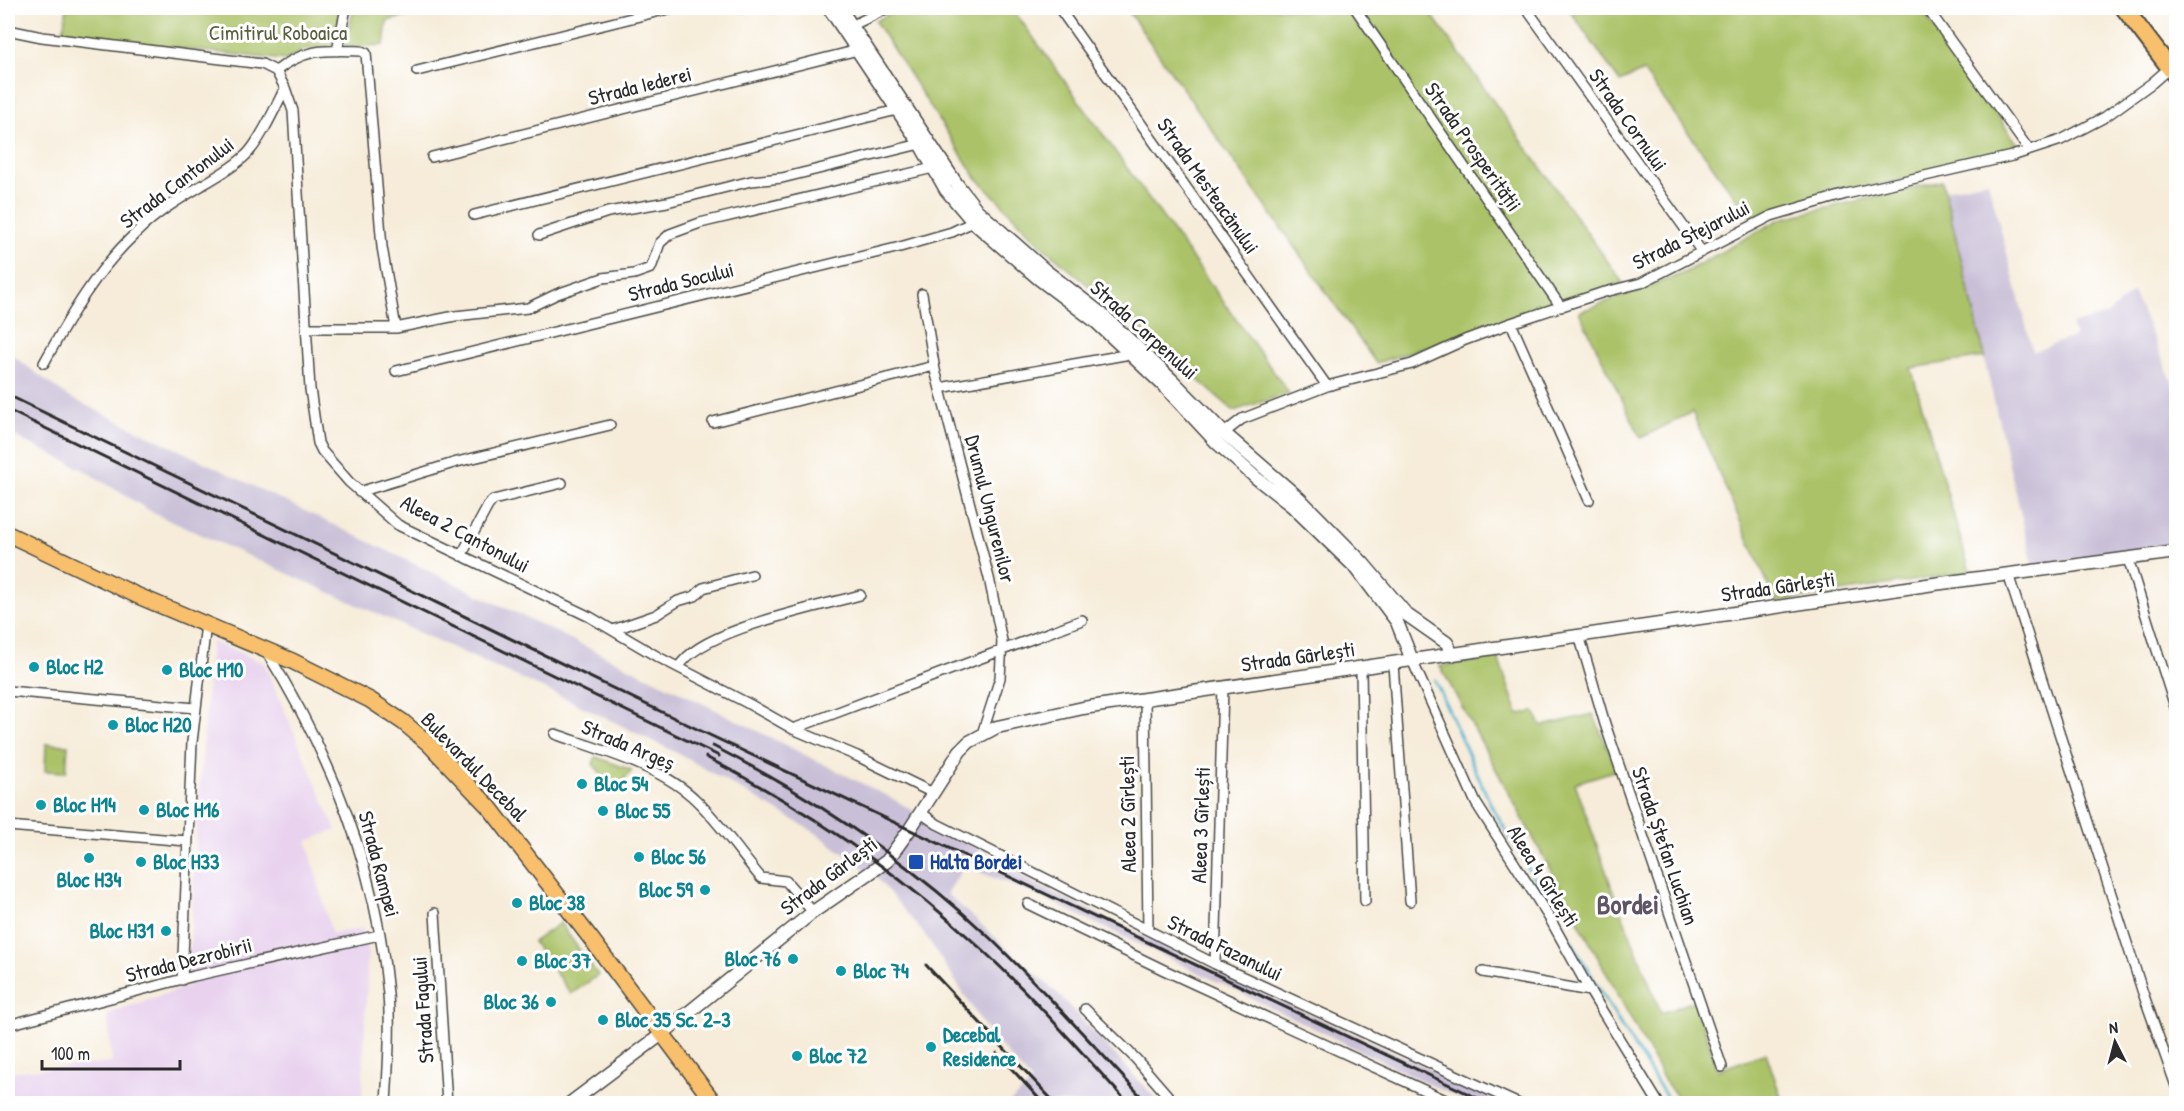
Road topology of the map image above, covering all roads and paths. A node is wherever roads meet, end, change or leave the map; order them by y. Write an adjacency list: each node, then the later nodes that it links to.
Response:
1 (346, 8): 14 (street)
2 (672, 8): 17 (street)
3 (828, 8): 13 (street, Strada Carpenului)
4 (840, 8): 11 (street, Strada Carpenului)
5 (888, 8): 11 (street)
6 (1059, 8): 37 (street, Strada Mesteacănului)
7 (1355, 8): 29 (street, Strada Prosperității)
8 (1526, 8): 27 (street, Strada Cornului)
9 (1927, 8): 21 (street)
10 (2124, 8): 15 (highway)
11 (853, 25): 41 (street, Strada Carpenului)
12 (8, 30): 16 (street)
13 (858, 50): 19 (street, Strada Carpenului); 22 (street, Strada Iederei)
14 (337, 51): 16 (street); 32 (street)
15 (2174, 68): 21 (street, Strada Stejarului)
16 (276, 71): 18 (street, Aleea 2 Cantonului)
17 (417, 71)
18 (285, 88): 31 (street, Aleea 2 Cantonului); 34 (street, Strada Cantonului)
19 (897, 110): 20 (street, Strada Carpenului); 24 (street)
20 (920, 144): 23 (street, Strada Carpenului); 26 (street)
21 (2029, 150): 27 (street, Strada Stejarului)
22 (432, 157)
23 (933, 168): 25 (street, Strada Carpenului); 32 (street)
24 (474, 215)
25 (972, 222): 33 (street, Strada Carpenului); 36 (street, Strada Socului)
26 (539, 235)
27 (1702, 252): 29 (street, Strada Stejarului)
28 (922, 294): 35 (street, Drumul Ungurenilor)
29 (1561, 307): 30 (street, Strada Stejarului)
30 (1511, 323): 37 (street, Strada Stejarului); 44 (street)
31 (307, 328): 32 (street); 43 (street, Aleea 2 Cantonului)
32 (396, 328)
33 (1130, 354): 38 (street); 59 (street, Strada Carpenului)
34 (45, 363)
35 (934, 366): 38 (street, Drumul Ungurenilor); 39 (street)
36 (396, 371)
37 (1327, 386): 41 (street, Strada Stejarului)
38 (940, 388): 57 (street, Drumul Ungurenilor)
39 (713, 422)
40 (610, 425): 43 (street)
41 (1224, 433): 58 (street, Strada Carpenului)
42 (562, 483): 47 (street)
43 (358, 492): 47 (street, Aleea 2 Cantonului)
44 (1589, 500)
45 (8, 534): 53 (main road, Bulevardul Decebal)
46 (2176, 552): 48 (street, Strada Gârlești)
47 (461, 556): 54 (street, Aleea 2 Cantonului)
48 (2128, 559): 49 (street, Strada Gârlești); 67 (street)
49 (2008, 574): 55 (street, Strada Gârlești); 90 (street)
50 (752, 576): 54 (street)
51 (860, 595): 61 (street)
52 (1082, 620): 57 (street)
53 (206, 624): 56 (main road, Bulevardul Decebal); 66 (street)
54 (613, 630): 61 (street, Aleea 2 Cantonului)
55 (1579, 635): 58 (street, Strada Gârlești); 89 (street, Strada Ștefan Luchian)
56 (266, 651): 81 (street, Strada Rampei); 88 (main road, Bulevardul Decebal)
57 (1002, 651): 68 (street); 70 (street, Drumul Ungurenilor)
58 (1452, 655): 59 (street, Strada Gârlești)
59 (1412, 660): 60 (street, Strada Gârlești); 85 (street, Aleea 4 Gîrlești)
60 (1393, 664): 62 (street, Strada Gârlești); 76 (street)
61 (678, 667): 68 (street, Aleea 2 Cantonului)
62 (1361, 668): 63 (street, Strada Gârlești); 75 (street)
63 (1223, 687): 65 (street, Strada Gârlești); 82 (street, Aleea 3 Gîrlești)
64 (8, 691): 66 (street)
65 (1144, 698): 70 (street, Strada Gârlești); 80 (street, Aleea 2 Gîrlești)
66 (195, 708): 74 (street)
67 (2176, 710)
68 (793, 729): 71 (street, Aleea 2 Cantonului)
69 (555, 734): 78 (street, Strada Argeș)
70 (982, 734): 71 (street, Strada Gârlești)
71 (933, 793): 72 (street, Strada Gârlești)
72 (921, 813): 78 (street, Strada Gârlești); 80 (street, Strada Fazanului)
73 (8, 826): 74 (street)
74 (187, 841): 84 (street)
75 (1365, 901)
76 (1410, 901)
77 (1028, 904): 96 (street)
78 (813, 912): 88 (street, Strada Gârlești)
79 (435, 913): 92 (street, Strada Fagului)
80 (1148, 930): 82 (street, Strada Fazanului)
81 (379, 935): 84 (street, Strada Dezrobirii); 91 (street, Strada Rampei)
82 (1215, 964): 97 (street, Strada Fazanului)
83 (1483, 972): 85 (street)
84 (182, 980): 87 (street, Strada Dezrobirii)
85 (1590, 991): 98 (street, Aleea 4 Gîrlești)
86 (1085, 1009): 95 (street)
87 (8, 1025)
88 (662, 1034): 93 (street, Strada Gârlești); 94 (main road, Bulevardul Decebal)
89 (1722, 1067)
90 (2176, 1086)
91 (386, 1104)
92 (447, 1104)
93 (568, 1104)
94 (715, 1104)
95 (1176, 1104)
96 (1454, 1104)
97 (1519, 1104)
98 (1659, 1104)

